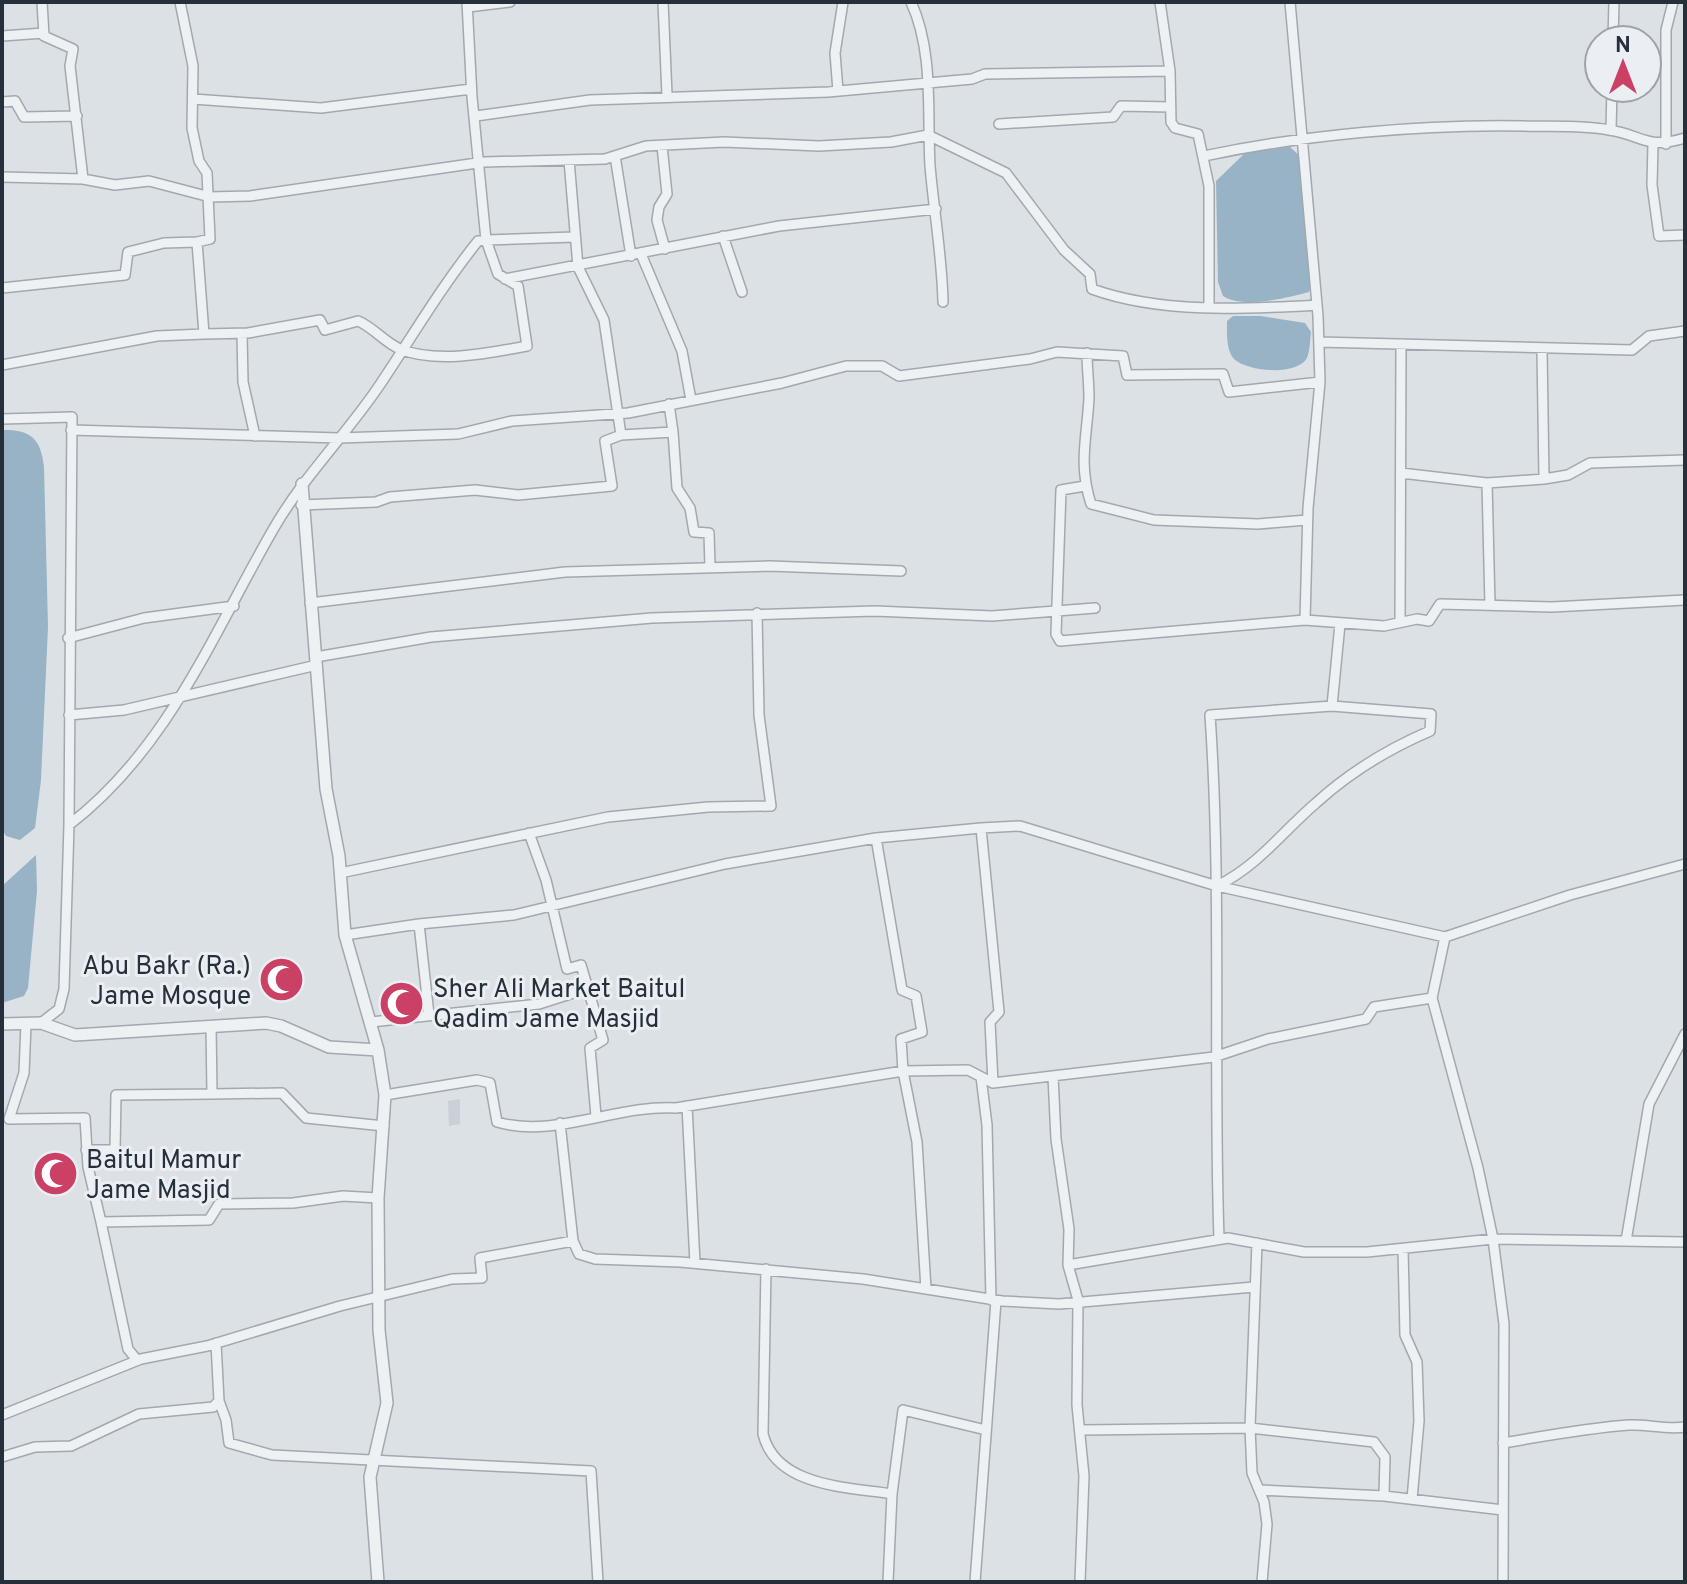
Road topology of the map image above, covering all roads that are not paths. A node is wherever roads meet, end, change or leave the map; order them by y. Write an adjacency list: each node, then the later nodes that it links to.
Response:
1 (42, 2): 13 (street)
2 (180, 2): 20 (street)
3 (510, 2): 11 (street)
4 (663, 2): 19 (street)
5 (843, 2): 18 (street)
6 (911, 2): 16 (street)
7 (1160, 2): 15 (street)
8 (1290, 2): 30 (street)
9 (1614, 2): 12 (street)
10 (1673, 2): 32 (street)
11 (468, 4): 17 (street)
12 (1613, 24)
13 (44, 33): 14 (street); 24 (street)
14 (2, 36)
15 (1170, 71): 16 (street); 23 (street)
16 (926, 83): 18 (street); 28 (street)
17 (471, 89): 20 (street); 25 (street)
18 (838, 91): 19 (street)
19 (667, 95): 25 (street)
20 (193, 99): 40 (street)
21 (2, 102): 24 (street)
22 (1612, 104): 27 (street)
23 (1170, 107): 26 (street); 35 (street)
24 (77, 116): 39 (street)
25 (476, 116): 37 (street)
26 (999, 124)
27 (1611, 130): 30 (street); 31 (street)
28 (928, 135): 33 (street); 41 (street); 55 (street)
29 (1685, 138): 32 (street)
30 (1304, 141): 35 (street); 54 (street)
31 (1653, 144): 32 (street); 42 (street)
32 (1666, 144)
33 (662, 146): 34 (street); 47 (street)
34 (615, 156): 36 (street); 48 (street)
35 (1204, 156): 55 (street)
36 (569, 160): 37 (street); 44 (street)
37 (478, 165): 40 (street); 45 (street)
38 (2, 177): 39 (street)
39 (83, 179): 40 (street)
40 (210, 197): 46 (street)
41 (936, 209): 43 (street); 53 (street)
42 (1685, 235)
43 (723, 236): 47 (street); 52 (street)
44 (574, 237): 45 (street); 49 (street)
45 (486, 240): 50 (street); 61 (street)
46 (197, 242): 51 (street); 57 (street)
47 (665, 249): 48 (street)
48 (636, 255): 49 (street); 66 (street)
49 (578, 267): 50 (street); 68 (street)
50 (505, 279): 61 (street)
51 (2, 288)
52 (742, 292)
53 (943, 302)
54 (1317, 305): 55 (street); 59 (street)
55 (1209, 307)
56 (1685, 331): 62 (street)
57 (204, 334): 58 (street); 64 (street)
58 (242, 334): 61 (street); 73 (street)
59 (1319, 342): 60 (street); 65 (street)
60 (1401, 344): 62 (street); 76 (street)
61 (402, 349): 74 (street)
62 (1542, 349): 77 (street)
63 (1087, 353): 65 (street); 66 (street); 80 (street)
64 (2, 365)
65 (1320, 382): 82 (street)
66 (691, 400): 67 (street)
67 (669, 404): 68 (street); 71 (street)
68 (619, 413): 72 (street); 74 (street)
69 (2, 419): 70 (street)
70 (71, 430): 73 (street); 95 (street)
71 (673, 432): 72 (street); 83 (street)
72 (621, 435): 81 (street)
73 (255, 436): 74 (street)
74 (339, 438): 79 (street)
75 (1685, 460): 77 (street)
76 (1401, 473): 78 (street); 93 (street)
77 (1544, 479): 78 (street)
78 (1487, 483): 87 (street)
79 (302, 484): 81 (street); 88 (street)
80 (1085, 486): 82 (street); 90 (street)
81 (301, 505): 86 (street)
82 (1307, 520): 92 (street)
83 (710, 567): 84 (street); 86 (street)
84 (901, 571)
85 (1685, 600): 87 (street)
86 (310, 603): 96 (street)
87 (1490, 605): 93 (street)
88 (234, 606): 95 (street); 97 (street)
89 (1095, 608): 90 (street)
90 (1057, 611): 91 (street); 92 (street)
91 (757, 613): 96 (street); 102 (street)
92 (1305, 620): 94 (street)
93 (1400, 622): 94 (street)
94 (1340, 624): 98 (street)
95 (68, 638): 99 (street)
96 (317, 661): 97 (street); 105 (street)
97 (179, 697): 99 (street); 100 (street)
98 (1332, 706): 106 (street); 106 (street)
99 (69, 715): 100 (street)
100 (69, 825): 115 (street)
101 (981, 828): 103 (street); 106 (street); 125 (street)
102 (529, 833): 105 (street); 107 (street)
103 (876, 838): 107 (street); 122 (street)
104 (1685, 864): 110 (street)
105 (340, 873): 109 (street)
106 (1217, 886): 110 (street); 121 (street)
107 (552, 903): 108 (street); 111 (street)
108 (419, 924): 109 (street); 113 (street)
109 (345, 935): 114 (street)
110 (1445, 937): 112 (street)
111 (586, 989): 113 (street); 129 (street)
112 (1432, 998): 121 (street); 137 (street)
113 (429, 1015): 114 (street)
114 (371, 1022): 120 (street)
115 (41, 1023): 117 (street); 118 (street)
116 (2, 1024): 117 (street)
117 (26, 1024): 130 (street)
118 (211, 1026): 120 (street); 126 (street)
119 (1685, 1034): 139 (street)
120 (378, 1050): 127 (street)
121 (1214, 1057): 123 (street); 136 (street)
122 (903, 1071): 124 (street); 128 (street); 147 (street)
123 (1053, 1076): 125 (street); 144 (street)
124 (981, 1077): 125 (street); 149 (street)
125 (993, 1083)
126 (212, 1094): 132 (street); 133 (street)
127 (385, 1095): 131 (street); 132 (street)
128 (687, 1106): 129 (street); 143 (street)
129 (596, 1116): 131 (street)
130 (5, 1120): 133 (street)
131 (560, 1123): 138 (street)
132 (384, 1126): 134 (street)
133 (86, 1150): 135 (street)
134 (378, 1198): 135 (street); 148 (street)
135 (101, 1222): 152 (street)
136 (1219, 1239): 141 (street); 144 (street)
137 (1493, 1239): 139 (street); 142 (street); 159 (street)
138 (573, 1241): 143 (street); 148 (street)
139 (1626, 1241): 140 (street)
140 (1685, 1242)
141 (1257, 1243): 142 (street); 146 (street)
142 (1403, 1249): 165 (street)
143 (695, 1263): 145 (street)
144 (1068, 1265): 150 (street)
145 (766, 1269): 147 (street); 163 (street)
146 (1254, 1287): 150 (street); 156 (street)
147 (926, 1289): 149 (street)
148 (380, 1296): 151 (street); 161 (street)
149 (994, 1300): 150 (street); 157 (street)
150 (1078, 1300): 158 (street)
151 (216, 1343): 152 (street); 153 (street)
152 (137, 1360): 154 (street)
153 (219, 1401): 160 (street); 161 (street)
154 (2, 1415)
155 (1685, 1427): 159 (street)
156 (1250, 1428): 158 (street); 162 (street); 164 (street)
157 (986, 1430): 163 (street); 170 (street)
158 (1082, 1430): 171 (street)
159 (1503, 1443): 166 (street)
160 (2, 1457)
161 (372, 1461): 167 (street); 168 (street)
162 (1259, 1490): 164 (street); 172 (street)
163 (892, 1494): 169 (street)
164 (1384, 1496): 165 (street)
165 (1412, 1499): 166 (street)
166 (1503, 1510): 173 (street)
167 (378, 1582)
168 (598, 1582)
169 (888, 1582)
170 (975, 1582)
171 (1080, 1582)
172 (1262, 1582)
173 (1503, 1582)

